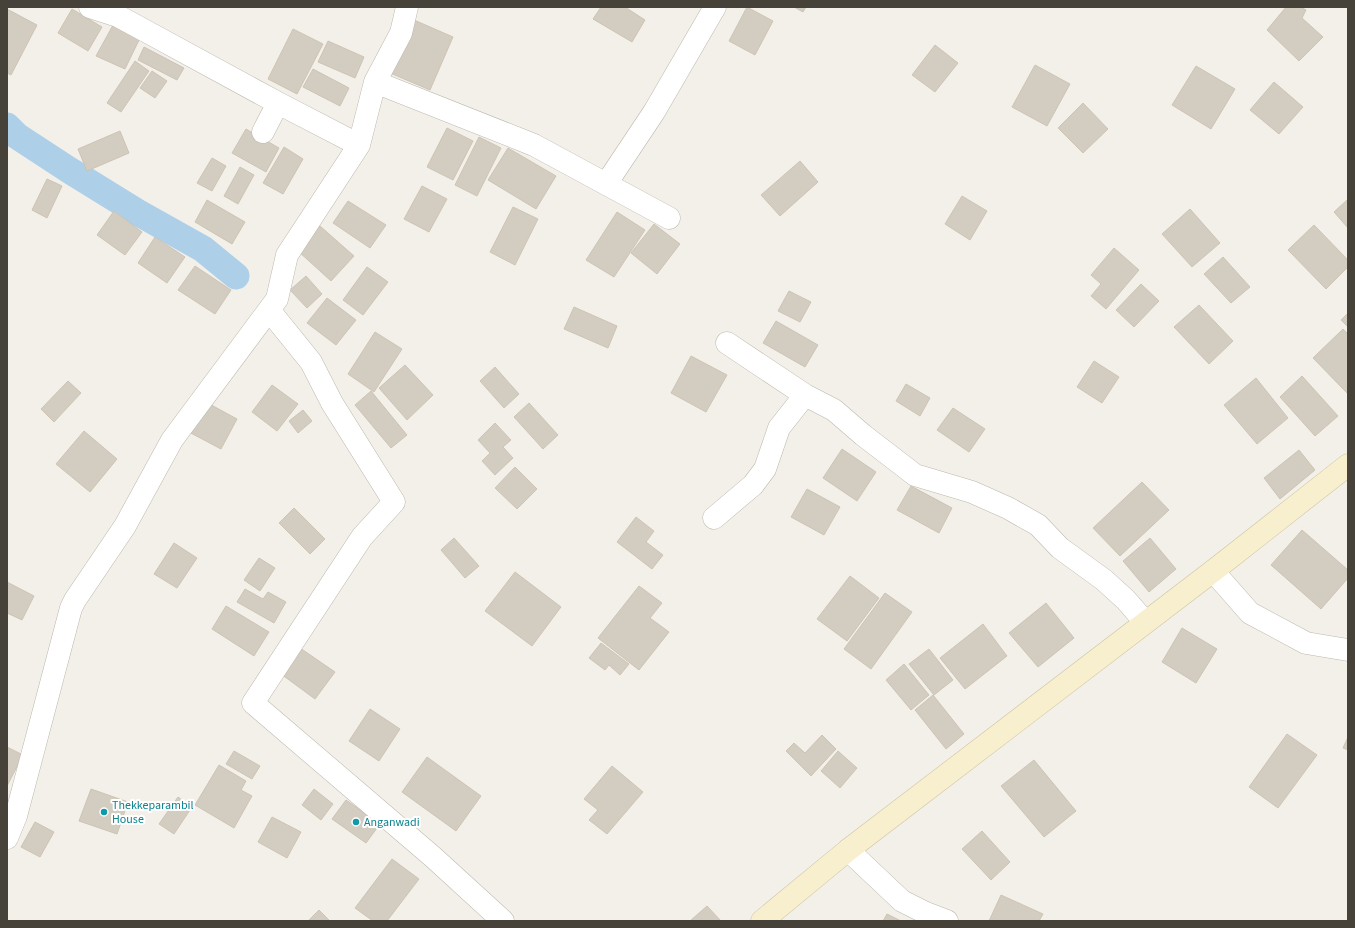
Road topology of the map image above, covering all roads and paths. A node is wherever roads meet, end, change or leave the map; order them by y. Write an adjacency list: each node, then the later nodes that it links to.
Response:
1 (90, 7): 5 (street)
2 (407, 7): 4 (street)
3 (715, 7): 8 (street)
4 (375, 82): 7 (street); 8 (street)
5 (278, 104): 6 (street); 7 (street)
6 (263, 132)
7 (359, 145): 10 (street)
8 (606, 184): 9 (street)
9 (668, 218)
10 (269, 310): 18 (street); 20 (street)
11 (727, 343): 12 (street)
12 (806, 395): 14 (street); 16 (street)
13 (1348, 465): 15 (main road)
14 (714, 518)
15 (1213, 571): 16 (main road); 17 (street)
16 (1145, 622): 19 (main road)
17 (1348, 650)
18 (7, 838)
19 (848, 850): 21 (main road); 22 (street)
20 (503, 921)
21 (762, 921)
22 (947, 921)

